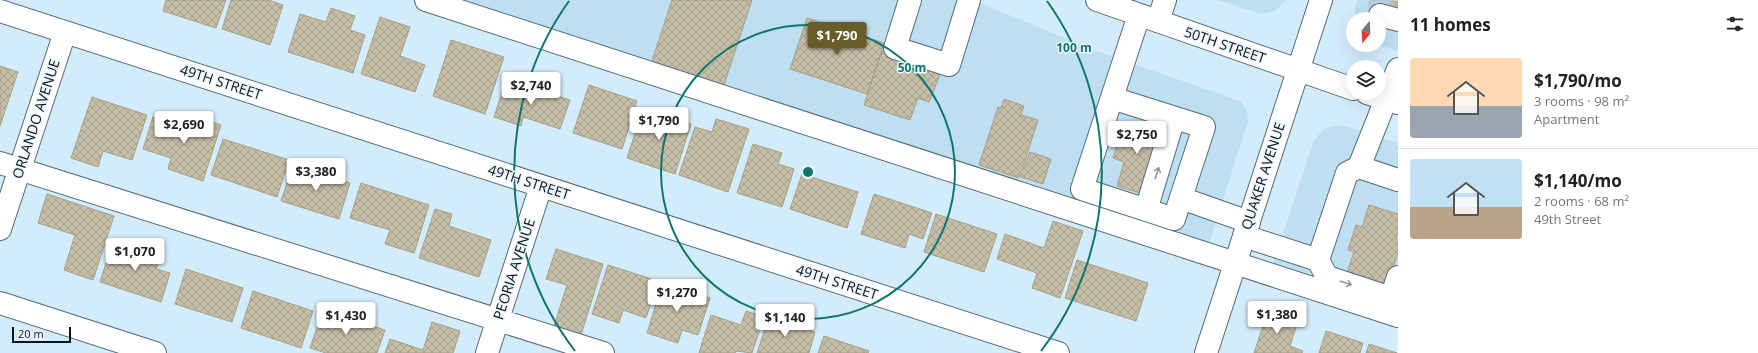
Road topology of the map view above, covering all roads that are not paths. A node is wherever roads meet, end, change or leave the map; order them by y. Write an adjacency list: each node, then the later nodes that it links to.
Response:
1 (426, 0): 26 (street)
2 (910, 0): 3 (street)
3 (969, 0)
4 (1097, 0): 8 (street, 50TH STREET)
5 (1165, 0): 8 (street)
6 (1321, 0): 11 (street, QUAKER AVENUE)
7 (0, 11): 9 (street, 49TH STREET)
8 (1148, 18): 11 (street, 50TH STREET); 14 (street)
9 (65, 32): 17 (street, ORLANDO AVENUE); 20 (street, 49TH STREET)
10 (1398, 69): 13 (street)
11 (1298, 71): 12 (street, 50TH STREET); 24 (street, QUAKER AVENUE)
12 (1346, 86)
13 (1386, 92)
14 (1112, 98): 16 (street); 22 (street)
15 (1382, 100): 18 (street)
16 (1174, 118): 21 (street); 22 (street, one-way to 16)
17 (10, 166): 23 (street, ORLANDO AVENUE); 30 (street)
18 (1359, 167): 19 (street); 25 (street)
19 (1398, 180)
20 (541, 186): 30 (street, PEORIA AVENUE); 34 (street, 49TH STREET)
21 (1181, 198): 22 (street); 24 (street)
22 (1146, 210)
23 (0, 229)
24 (1247, 229): 25 (street); 26 (street, QUAKER AVENUE)
25 (1318, 260): 27 (street, one-way to 27)
26 (1236, 262): 29 (street); 35 (street, QUAKER AVENUE)
27 (1398, 277)
28 (0, 303): 31 (street)
29 (1398, 316)
30 (498, 319): 32 (street, PEORIA AVENUE); 33 (street)
31 (155, 353)
32 (487, 353)
33 (603, 353)
34 (1058, 353)
35 (1206, 353)

